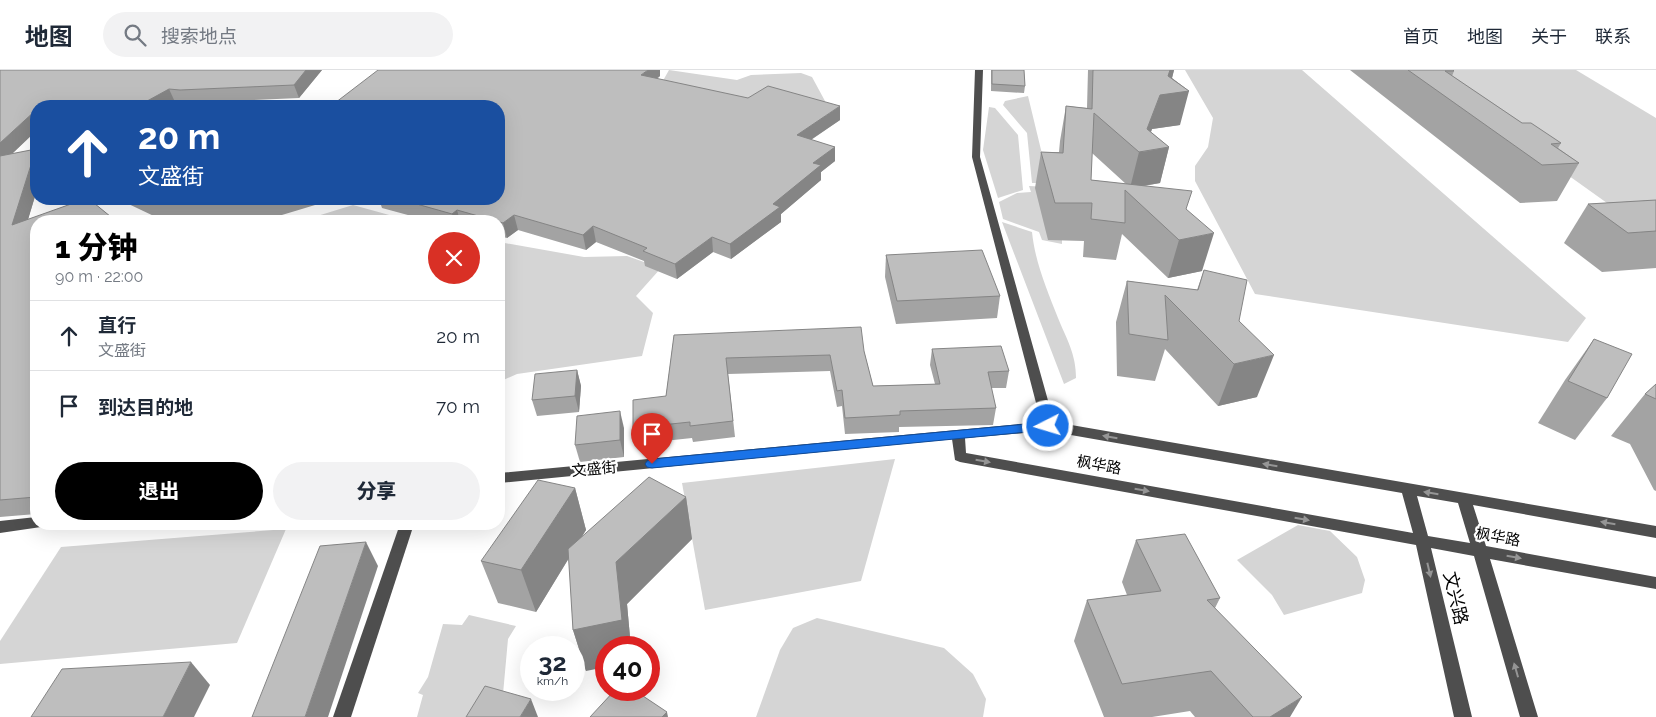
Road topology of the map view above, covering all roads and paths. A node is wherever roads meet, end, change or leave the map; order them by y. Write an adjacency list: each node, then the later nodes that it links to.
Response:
1 (979, 70): 2 (street)
2 (1048, 426): 3 (street, 枫华路); 5 (street, 枫华路, one-way to 2)
3 (958, 434): 4 (street, 文盛街); 11 (street, 枫华路, one-way to 11)
4 (505, 477)
5 (1408, 489): 6 (street, 枫华路, one-way to 5); 11 (street, 文兴路)
6 (1464, 498): 10 (street, 枫华路, one-way to 6); 12 (street)
7 (30, 524): 8 (street)
8 (0, 526)
9 (404, 530): 14 (street)
10 (1656, 532)
11 (1422, 540): 12 (street, 枫华路); 15 (street, 文兴路, one-way to 15)
12 (1481, 551): 13 (street, 枫华路, one-way to 13); 16 (street, one-way to 12)
13 (1656, 582)
14 (342, 717)
15 (1462, 717)
16 (1529, 717)

